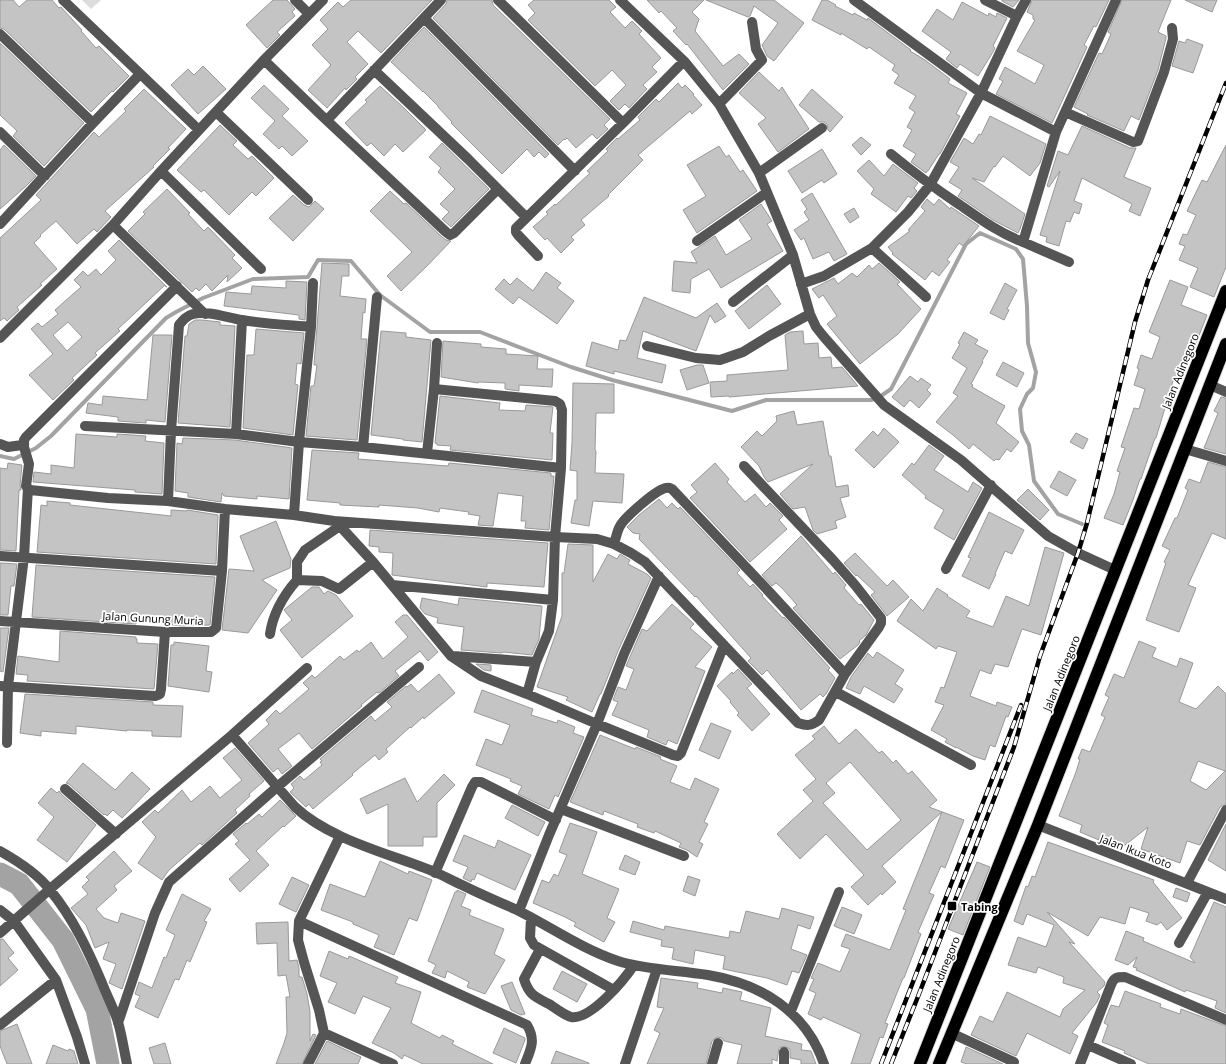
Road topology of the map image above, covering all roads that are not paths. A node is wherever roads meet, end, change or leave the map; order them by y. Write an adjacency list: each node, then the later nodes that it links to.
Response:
1 (63, 0): 21 (street)
2 (295, 0): 12 (street)
3 (323, 0): 12 (street)
4 (441, 0): 14 (street)
5 (498, 0): 28 (street)
6 (620, 0): 19 (street)
7 (854, 0): 11 (street)
8 (985, 0): 13 (street)
9 (1026, 0): 13 (street)
10 (1116, 0): 25 (street)
11 (867, 4): 22 (street)
12 (310, 14): 18 (street)
13 (1017, 16): 22 (street)
14 (424, 18): 20 (street); 35 (street)
15 (752, 22): 23 (street)
16 (1172, 28): 25 (street)
17 (0, 34): 27 (street)
18 (264, 60): 24 (street); 26 (street)
19 (684, 61): 23 (street); 28 (street)
20 (374, 70): 26 (street); 39 (street)
21 (140, 74): 27 (street); 30 (street)
22 (981, 93): 32 (street); 38 (street)
23 (719, 104): 36 (street)
24 (216, 112): 30 (street); 41 (street)
25 (1065, 112): 32 (street)
26 (327, 120): 39 (street)
27 (93, 123): 37 (street)
28 (623, 123): 35 (street)
29 (822, 128): 36 (street)
30 (199, 130): 34 (street)
31 (0, 132): 37 (street)
32 (1056, 132): 46 (street)
33 (890, 154): 38 (street)
34 (160, 171): 44 (street); 51 (street)
35 (575, 171): 42 (street)
36 (759, 173): 40 (street)
37 (45, 176): 43 (street)
38 (930, 185): 46 (street); 47 (street)
39 (498, 188): 42 (street)
40 (766, 193): 45 (street); 48 (street)
41 (308, 200)
42 (526, 217): 49 (street)
43 (1, 221)
44 (113, 225): 54 (street); 63 (street)
45 (697, 241)
46 (1023, 242): 50 (street)
47 (872, 248): 53 (street); 57 (street)
48 (794, 255): 53 (street); 58 (street)
49 (538, 256)
50 (1069, 262)
51 (261, 269)
52 (313, 282): 62 (street)
53 (802, 284): 60 (street)
54 (177, 286): 59 (street); 76 (street)
55 (1226, 291): 95 (highway, Jalan Adinegoro)
56 (377, 297): 75 (street)
57 (926, 297)
58 (733, 302)
59 (202, 311): 61 (street); 71 (street)
60 (810, 314): 66 (street); 82 (street)
61 (242, 320): 62 (street); 72 (street)
62 (311, 327): 73 (street)
63 (0, 338)
64 (437, 343): 68 (street)
65 (1226, 344): 67 (highway)
66 (647, 346)
67 (1210, 385): 69 (street); 77 (highway)
68 (434, 389): 78 (street); 81 (street)
69 (1226, 392)
70 (85, 426): 71 (street)
71 (171, 431): 72 (street); 84 (street)
72 (236, 434): 73 (street)
73 (299, 442): 75 (street); 86 (street)
74 (0, 444): 76 (street)
75 (363, 447): 78 (street)
76 (24, 448): 83 (street)
77 (1184, 449): 79 (street); 122 (highway)
78 (427, 453): 81 (street)
79 (1226, 462)
80 (744, 466): 109 (street)
81 (561, 468): 88 (street)
82 (991, 485): 93 (street); 95 (street)
83 (28, 488): 84 (street); 91 (street)
84 (168, 501): 85 (street)
85 (226, 509): 86 (street); 94 (street, Jalan Gunung Muria)
86 (294, 515): 87 (street)
87 (337, 523): 88 (street); 92 (street); 97 (street)
88 (555, 537): 89 (street); 99 (street)
89 (614, 544): 96 (street); 109 (street)
90 (0, 556): 91 (street)
91 (24, 557): 94 (street); 101 (street)
92 (373, 562): 97 (street); 98 (street)
93 (946, 569)
94 (222, 570): 102 (street, Jalan Gunung Muria)
95 (1115, 570): 164 (highway, Jalan Adinegoro)
96 (659, 576): 104 (street); 113 (street)
97 (297, 580): 103 (street)
98 (392, 585): 99 (street); 105 (street)
99 (553, 600): 106 (street)
100 (0, 621): 101 (street, Jalan Gunung Muria)
101 (16, 622): 102 (street, Jalan Gunung Muria); 110 (street)
102 (165, 632): 110 (street)
103 (270, 634)
104 (724, 645): 111 (street); 113 (street)
105 (451, 656): 106 (street); 112 (street)
106 (536, 662): 112 (street)
107 (419, 667): 117 (street)
108 (306, 668): 114 (street)
109 (845, 674): 111 (street)
110 (4, 686): 115 (street)
111 (836, 692): 116 (street)
112 (527, 694): 113 (street)
113 (597, 724): 119 (street)
114 (232, 735): 117 (street); 123 (street)
115 (7, 742)
116 (971, 765)
117 (277, 787): 124 (street); 147 (street)
118 (65, 789): 123 (street)
119 (561, 809): 121 (street); 126 (street)
120 (1226, 810): 128 (street)
121 (556, 820): 127 (street); 134 (street)
122 (1038, 824): 128 (street, Jalan Ikua Koto); 150 (highway)
123 (116, 834): 129 (street)
124 (340, 836): 127 (street); 137 (street)
125 (0, 851): 129 (street)
126 (684, 856)
127 (435, 872): 134 (street)
128 (1187, 883): 131 (street, Jalan Ikua Koto)
129 (47, 891): 136 (street); 147 (street)
130 (839, 892): 145 (street)
131 (1208, 892): 132 (street, Jalan Ikua Koto); 139 (street)
132 (1226, 899)
133 (0, 910): 136 (street)
134 (518, 911): 135 (street)
135 (531, 918): 140 (street); 141 (street)
136 (17, 919): 138 (street); 143 (street)
137 (299, 921): 149 (street); 159 (street)
138 (0, 933)
139 (1179, 943)
140 (540, 949): 144 (street); 144 (street)
141 (634, 965): 142 (street); 144 (street)
142 (657, 969): 145 (street); 160 (street)
143 (56, 980): 148 (street); 155 (street)
144 (614, 990)
145 (791, 1011): 163 (street)
146 (1226, 1020): 152 (street)
147 (118, 1023): 156 (street)
148 (0, 1025)
149 (324, 1033): 157 (street); 158 (street)
150 (951, 1033): 154 (street); 165 (highway)
151 (718, 1043): 161 (street)
152 (1088, 1045): 166 (street); 167 (street)
153 (784, 1052): 162 (street)
154 (1014, 1062)
155 (85, 1064)
156 (127, 1064)
157 (308, 1064)
158 (393, 1064)
159 (525, 1064)
160 (625, 1064)
161 (712, 1064)
162 (784, 1064)
163 (824, 1064)
164 (920, 1064)
165 (939, 1064)
166 (1080, 1064)
167 (1131, 1064)

